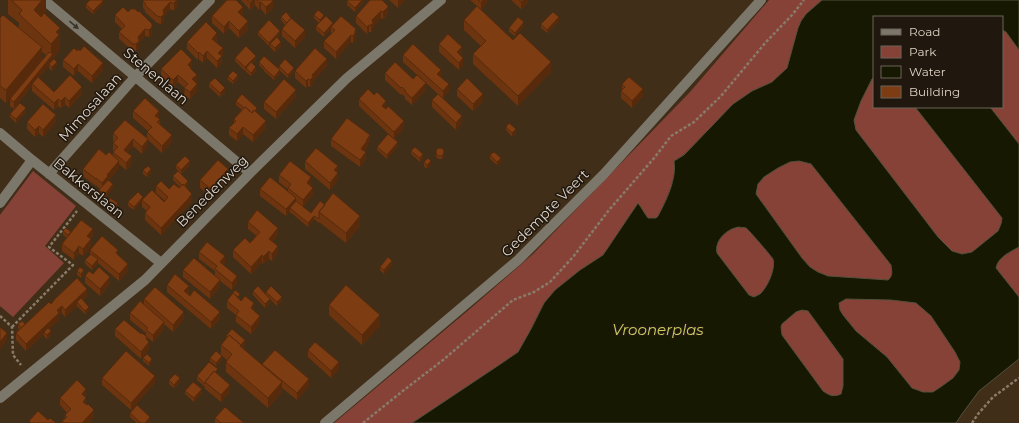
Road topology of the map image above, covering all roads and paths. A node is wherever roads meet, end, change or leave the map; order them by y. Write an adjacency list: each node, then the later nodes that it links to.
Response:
1 (44, 0): 6 (street, Stenenlaan, one-way to 6)
2 (210, 0): 6 (street, Mimosalaan)
3 (441, 0): 9 (street, Benedenweg)
4 (762, 0): 19 (street, Gedempte Veert)
5 (804, 0): 20 (path)
6 (135, 78): 9 (street, Stenenlaan); 10 (street, Mimosalaan)
7 (0, 133): 8 (street, Bakkerslaan)
8 (32, 160): 10 (street, Bakkerslaan); 12 (street)
9 (250, 173): 13 (street, Benedenweg)
10 (49, 174): 11 (street, Bakkerslaan)
11 (84, 202): 13 (street, Bakkerslaan); 15 (path)
12 (0, 203)
13 (161, 263): 16 (street, Benedenweg)
14 (0, 316): 15 (path)
15 (12, 327): 16 (path)
16 (29, 375): 18 (street, Benedenweg)
17 (1019, 378): 21 (path)
18 (0, 398)
19 (325, 423)
20 (363, 423)
21 (972, 423)

